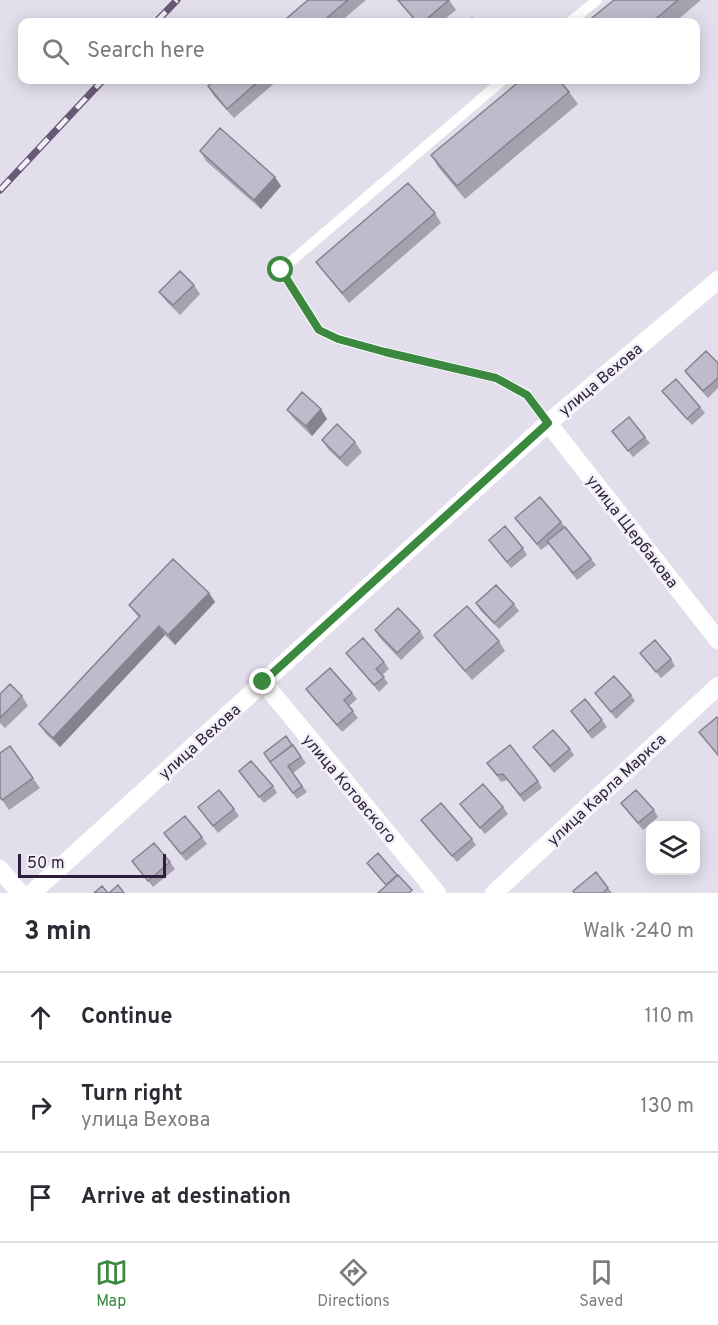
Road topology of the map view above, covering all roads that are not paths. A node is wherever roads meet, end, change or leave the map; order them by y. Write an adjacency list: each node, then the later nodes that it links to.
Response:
1 (597, 0): 2 (lane)
2 (575, 18)
3 (498, 84): 5 (lane)
4 (718, 280): 5 (street, улица Вехова)
5 (548, 423): 6 (street, улица Щербакова); 7 (street, улица Вехова)
6 (718, 640)
7 (263, 682): 11 (street, улица Вехова); 12 (street, улица Котовского)
8 (718, 686): 13 (street, улица Карла Маркса)
9 (0, 869): 10 (street)
10 (20, 893)
11 (32, 893)
12 (437, 893)
13 (494, 893)

